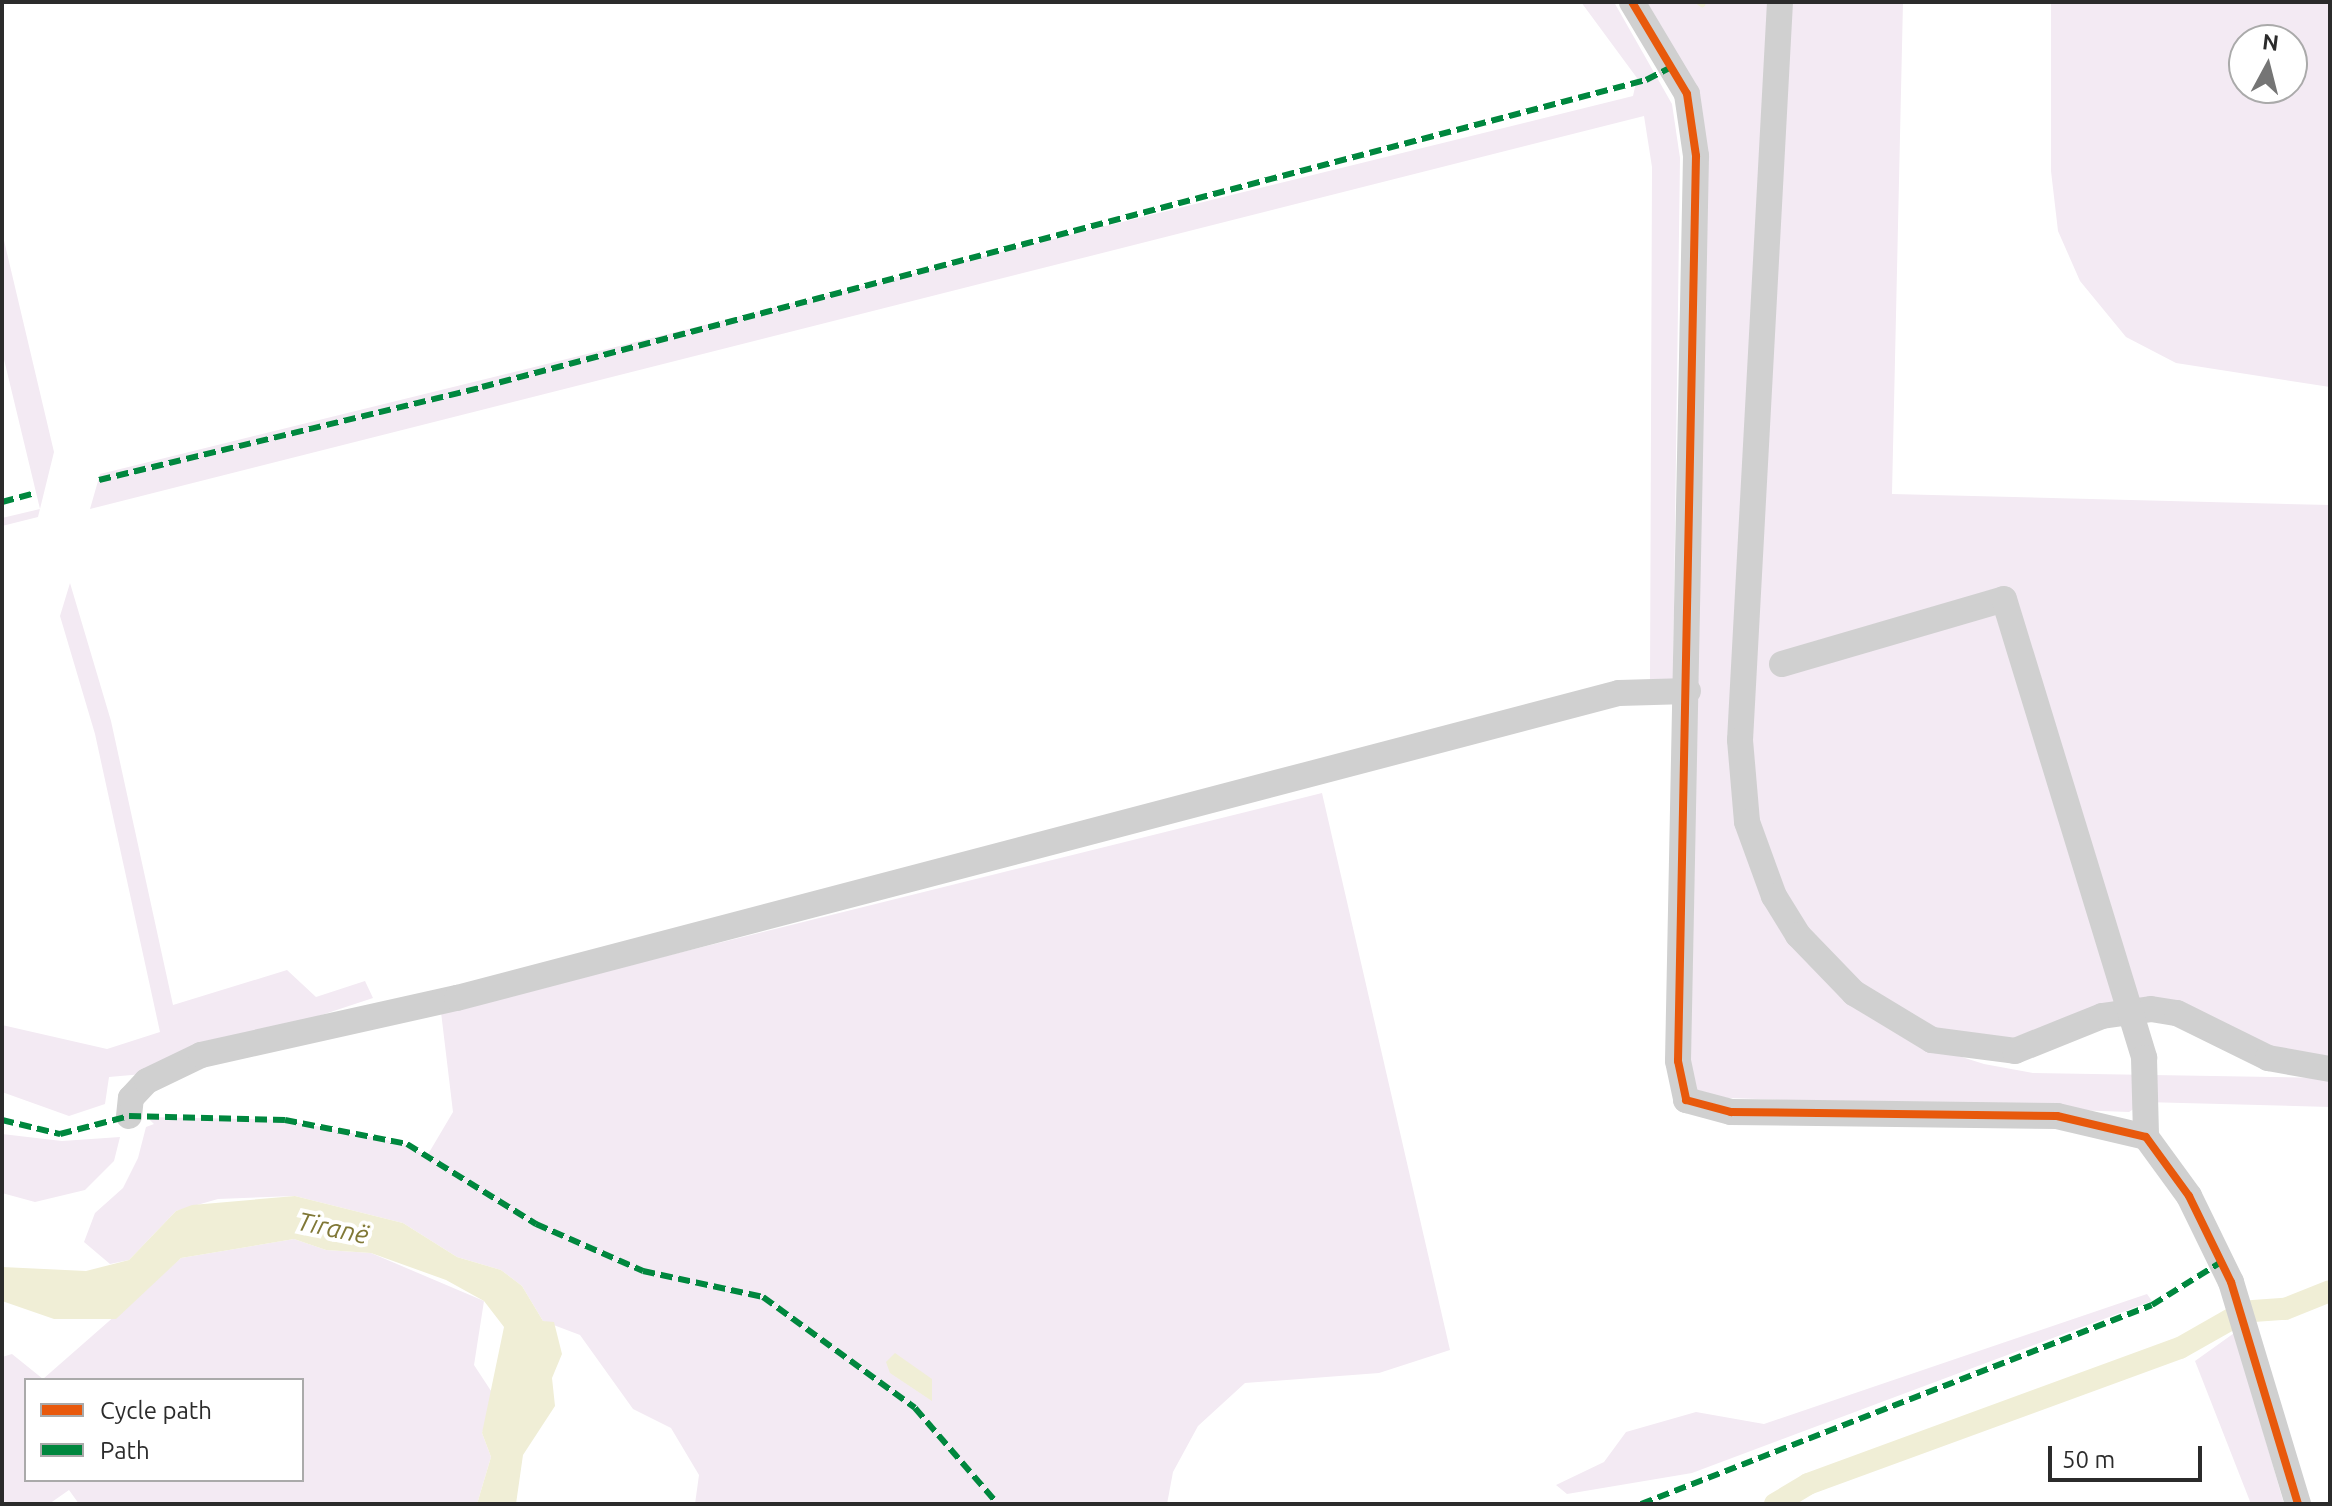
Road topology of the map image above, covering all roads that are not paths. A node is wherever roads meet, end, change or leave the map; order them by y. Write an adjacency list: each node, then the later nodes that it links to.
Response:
1 (1632, 2): 4 (street)
2 (1780, 2): 5 (street)
3 (1782, 664): 5 (street)
4 (1688, 691): 7 (street); 8 (street)
5 (2127, 1009): 6 (street); 8 (street)
6 (2330, 1069)
7 (129, 1116)
8 (2146, 1137): 9 (street)
9 (2298, 1504)

